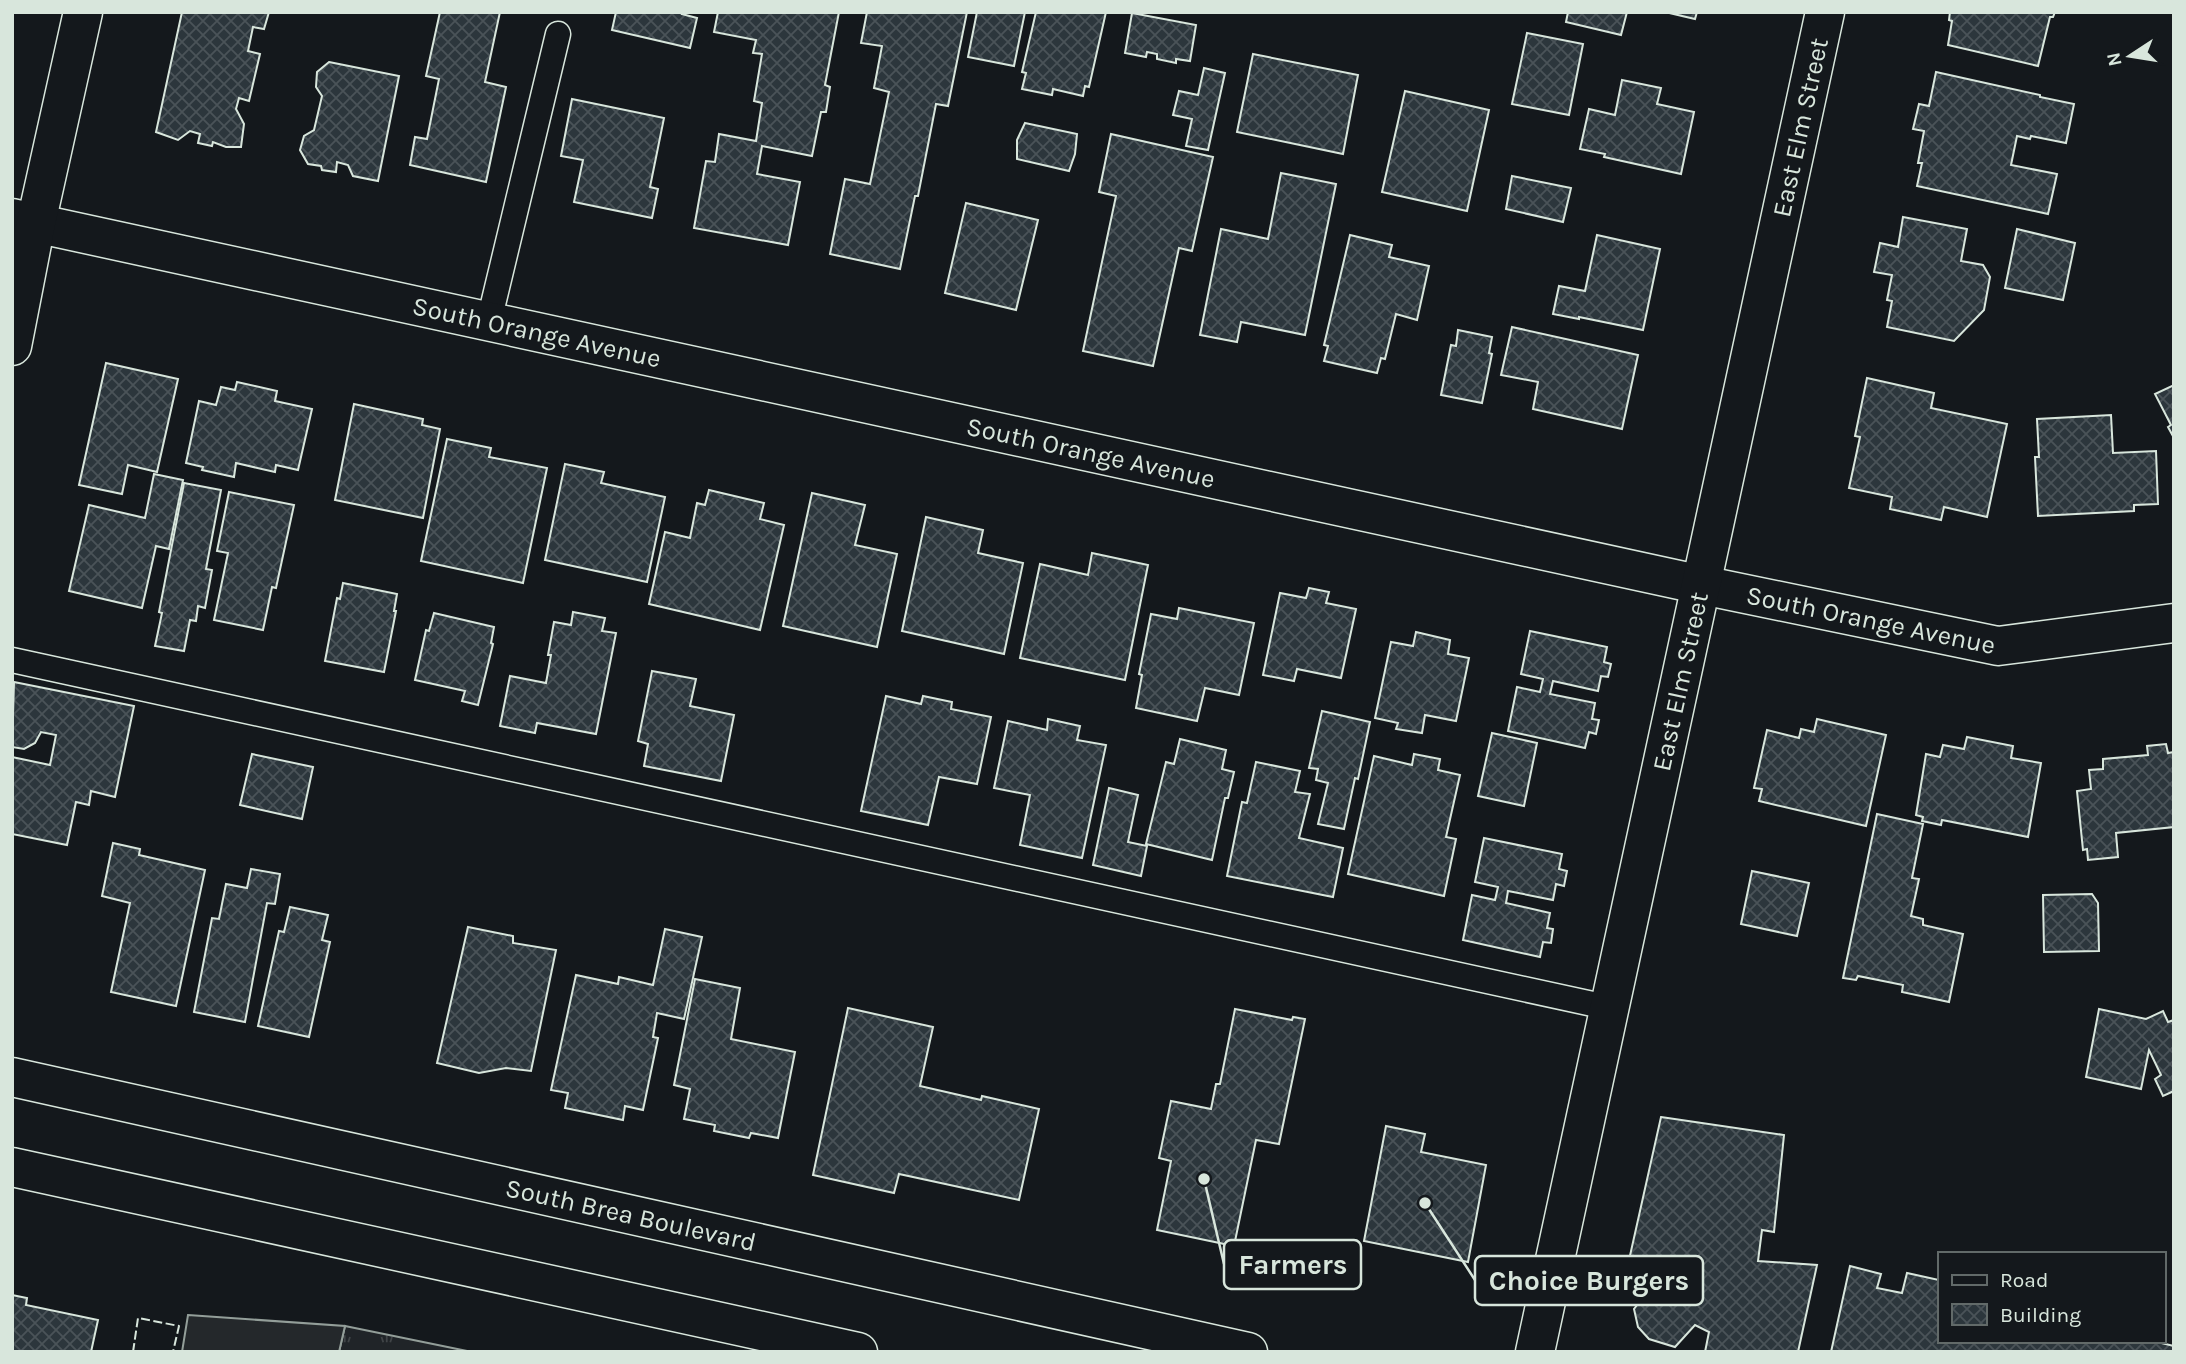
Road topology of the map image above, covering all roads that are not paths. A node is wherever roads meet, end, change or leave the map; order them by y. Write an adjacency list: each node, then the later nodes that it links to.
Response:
1 (83, 12): 4 (street)
2 (1825, 12): 7 (street, East Elm Street)
3 (558, 34): 5 (lane)
4 (24, 220): 5 (street, South Orange Avenue); 6 (street)
5 (489, 321): 7 (street, South Orange Avenue)
6 (12, 346)
7 (1702, 585): 8 (street, South Orange Avenue); 10 (street, East Elm Street)
8 (2174, 622)
9 (12, 660): 10 (lane)
10 (1611, 1008): 15 (street, East Elm Street)
11 (12, 1077): 14 (street, South Brea Boulevard)
12 (12, 1167): 13 (street)
13 (858, 1352)
14 (1248, 1352)
15 (1535, 1352)

